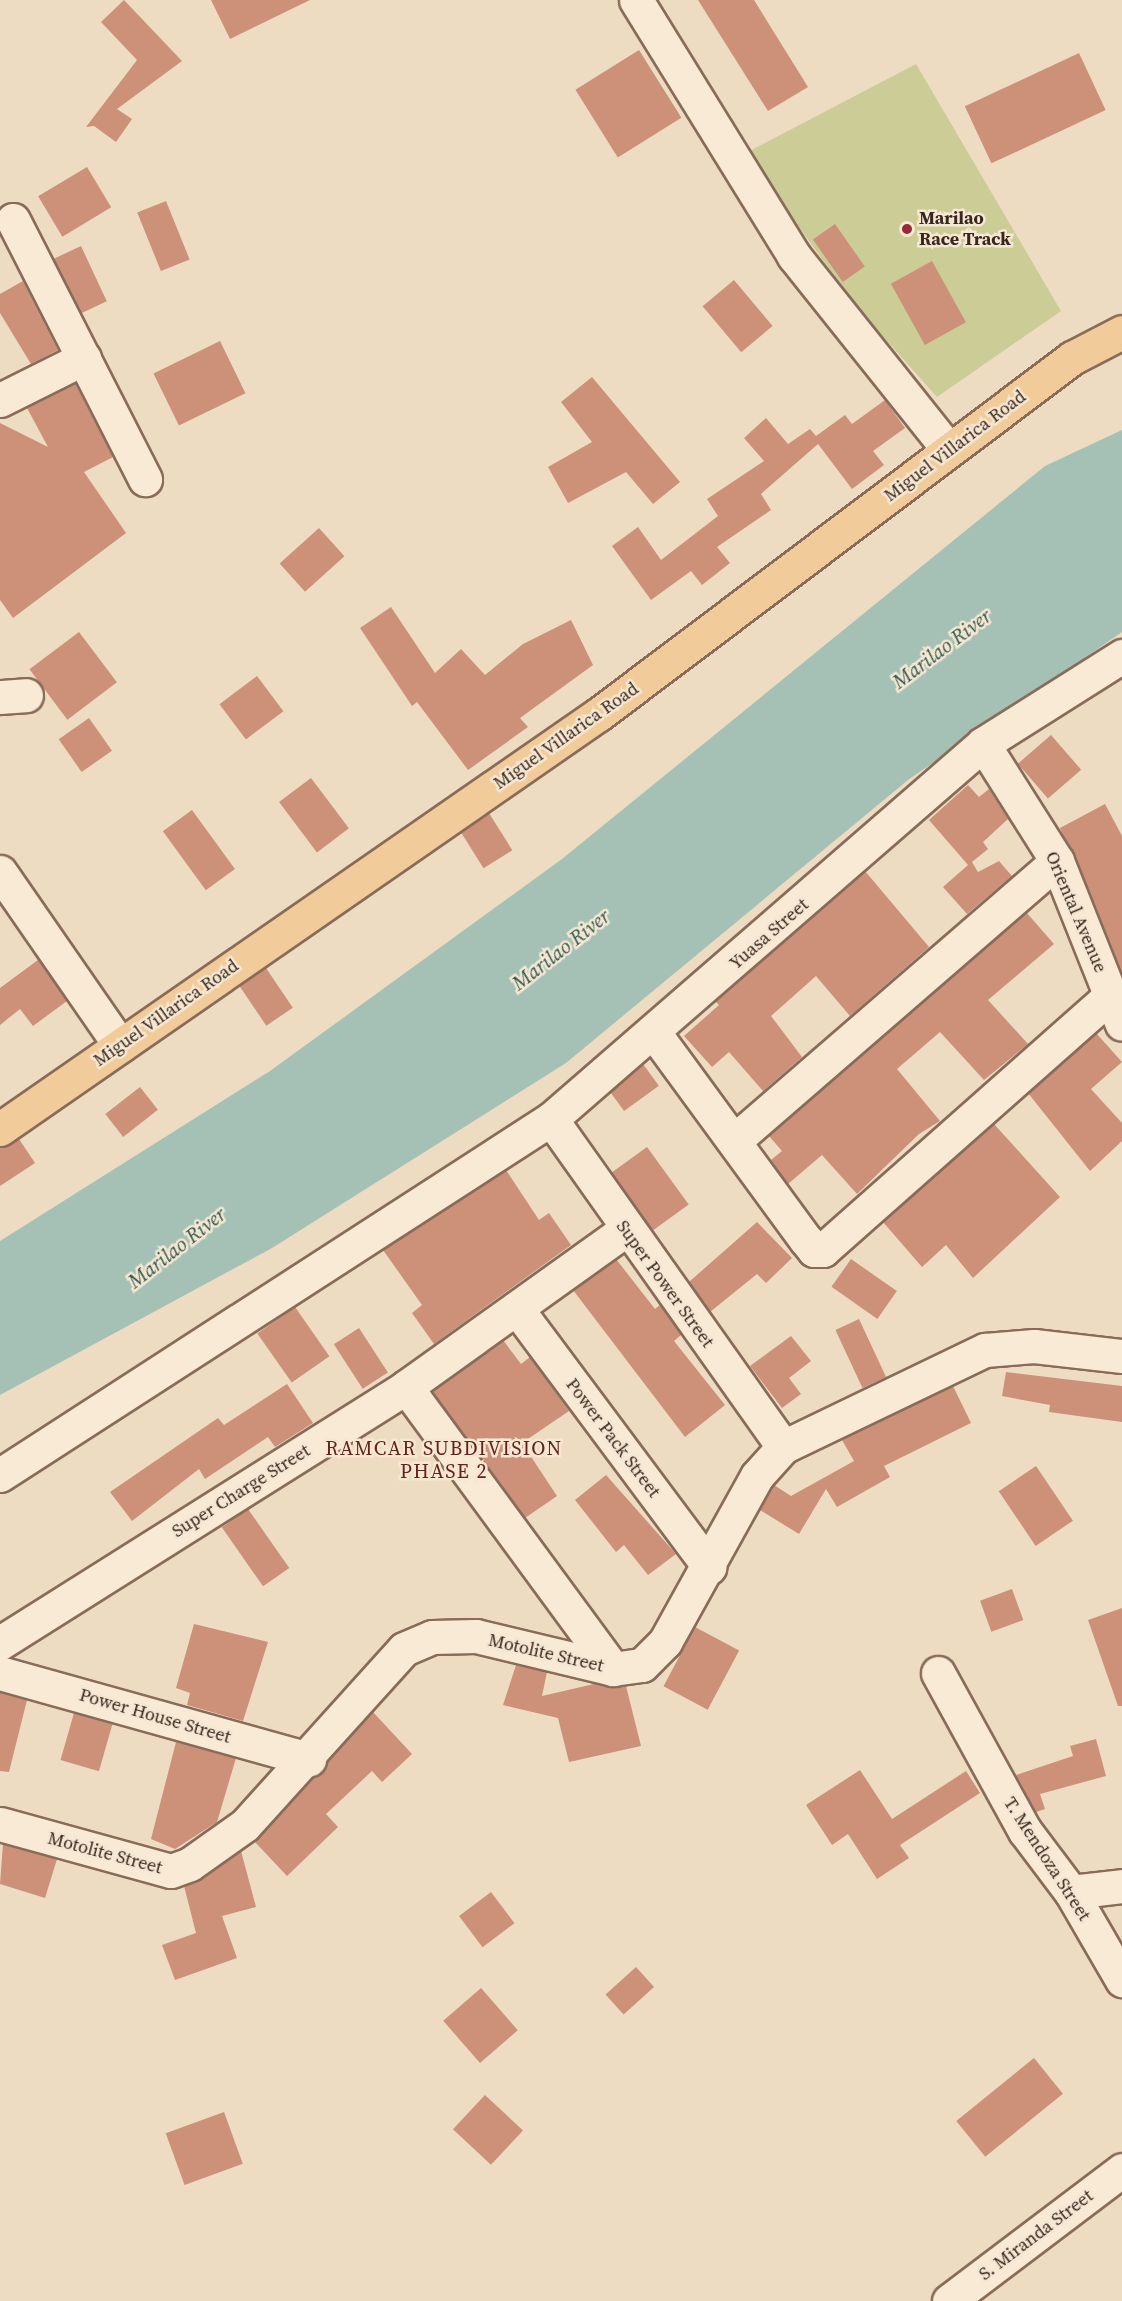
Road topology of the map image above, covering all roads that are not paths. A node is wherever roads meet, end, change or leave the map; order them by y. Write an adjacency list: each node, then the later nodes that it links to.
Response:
1 (636, 0): 6 (street)
2 (13, 219): 4 (street)
3 (1122, 332): 6 (main road, Miguel Villarica Road)
4 (84, 358): 5 (street); 7 (street)
5 (0, 400)
6 (949, 450): 14 (main road, Miguel Villarica Road)
7 (145, 479)
8 (1122, 656): 9 (street, Yuasa Street)
9 (983, 744): 10 (street, Oriental Avenue); 13 (street, Yuasa Street)
10 (1057, 861): 12 (street, Oriental Avenue); 17 (street)
11 (0, 872): 14 (street)
12 (1117, 1010): 17 (street)
13 (655, 1034): 15 (street, Yuasa Street); 17 (street)
14 (120, 1045): 16 (main road, Miguel Villarica Road)
15 (551, 1119): 18 (street, Super Power Street); 23 (street, Yuasa Street)
16 (0, 1128)
17 (734, 1141)
18 (625, 1230): 19 (street, Super Charge Street); 22 (street, Super Power Street)
19 (517, 1309): 21 (street, Super Charge Street); 24 (street, Power Pack Street)
20 (1122, 1356): 22 (street, Motolite Street)
21 (406, 1387): 25 (street, Super Charge Street); 26 (street)
22 (783, 1447): 24 (street, Motolite Street)
23 (0, 1475)
24 (709, 1567): 26 (street, Motolite Street)
25 (0, 1643)
26 (613, 1669): 29 (street, Motolite Street)
27 (0, 1673): 29 (street, Power House Street)
28 (938, 1673): 32 (street, T. Mendoza Street)
29 (309, 1759): 30 (street, Motolite Street)
30 (0, 1824)
31 (1122, 1886): 32 (street)
32 (1071, 1892): 33 (street, T. Mendoza Street)
33 (1122, 1980)
34 (1122, 2170): 35 (street, S. Miranda Street)
35 (949, 2301)

